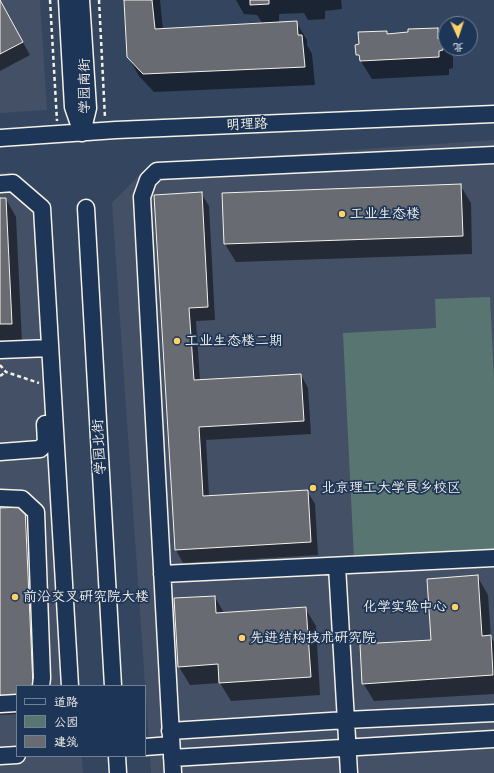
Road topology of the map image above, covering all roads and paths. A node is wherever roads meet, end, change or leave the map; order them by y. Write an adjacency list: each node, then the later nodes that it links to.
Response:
1 (50, 0): 8 (path, 学园南街)
2 (67, 0): 7 (street, 学园南街)
3 (81, 0): 7 (street, 学园南街)
4 (99, 0): 6 (path, 学园南街)
5 (494, 114): 6 (street, 明理路)
6 (106, 131): 7 (street, 明理路)
7 (82, 133): 8 (street, 明理路)
8 (58, 134): 9 (street, 明理路)
9 (0, 138)
10 (494, 155): 25 (street)
11 (0, 184): 13 (street)
12 (86, 208): 30 (street, 学园北街)
13 (46, 348): 14 (street); 18 (street); 20 (street)
14 (0, 350)
15 (0, 364): 16 (path)
16 (6, 372): 17 (path); 18 (path)
17 (0, 376)
18 (43, 384): 19 (street)
19 (0, 452)
20 (57, 458): 21 (street); 26 (street)
21 (0, 461)
22 (0, 498): 27 (street)
23 (494, 558): 24 (street)
24 (337, 566): 25 (street); 34 (street)
25 (162, 574): 38 (street)
26 (66, 616): 27 (street); 29 (street)
27 (40, 617): 28 (street)
28 (40, 685)
29 (70, 685)
30 (113, 685)
31 (16, 703): 32 (street)
32 (0, 704)
33 (494, 713): 34 (street)
34 (346, 720): 37 (street); 38 (street)
35 (494, 739): 37 (street)
36 (146, 747): 38 (street)
37 (348, 747): 38 (street); 43 (street)
38 (172, 752)
39 (16, 755): 40 (street)
40 (0, 756)
41 (117, 757): 42 (street)
42 (118, 773)
43 (349, 773)

